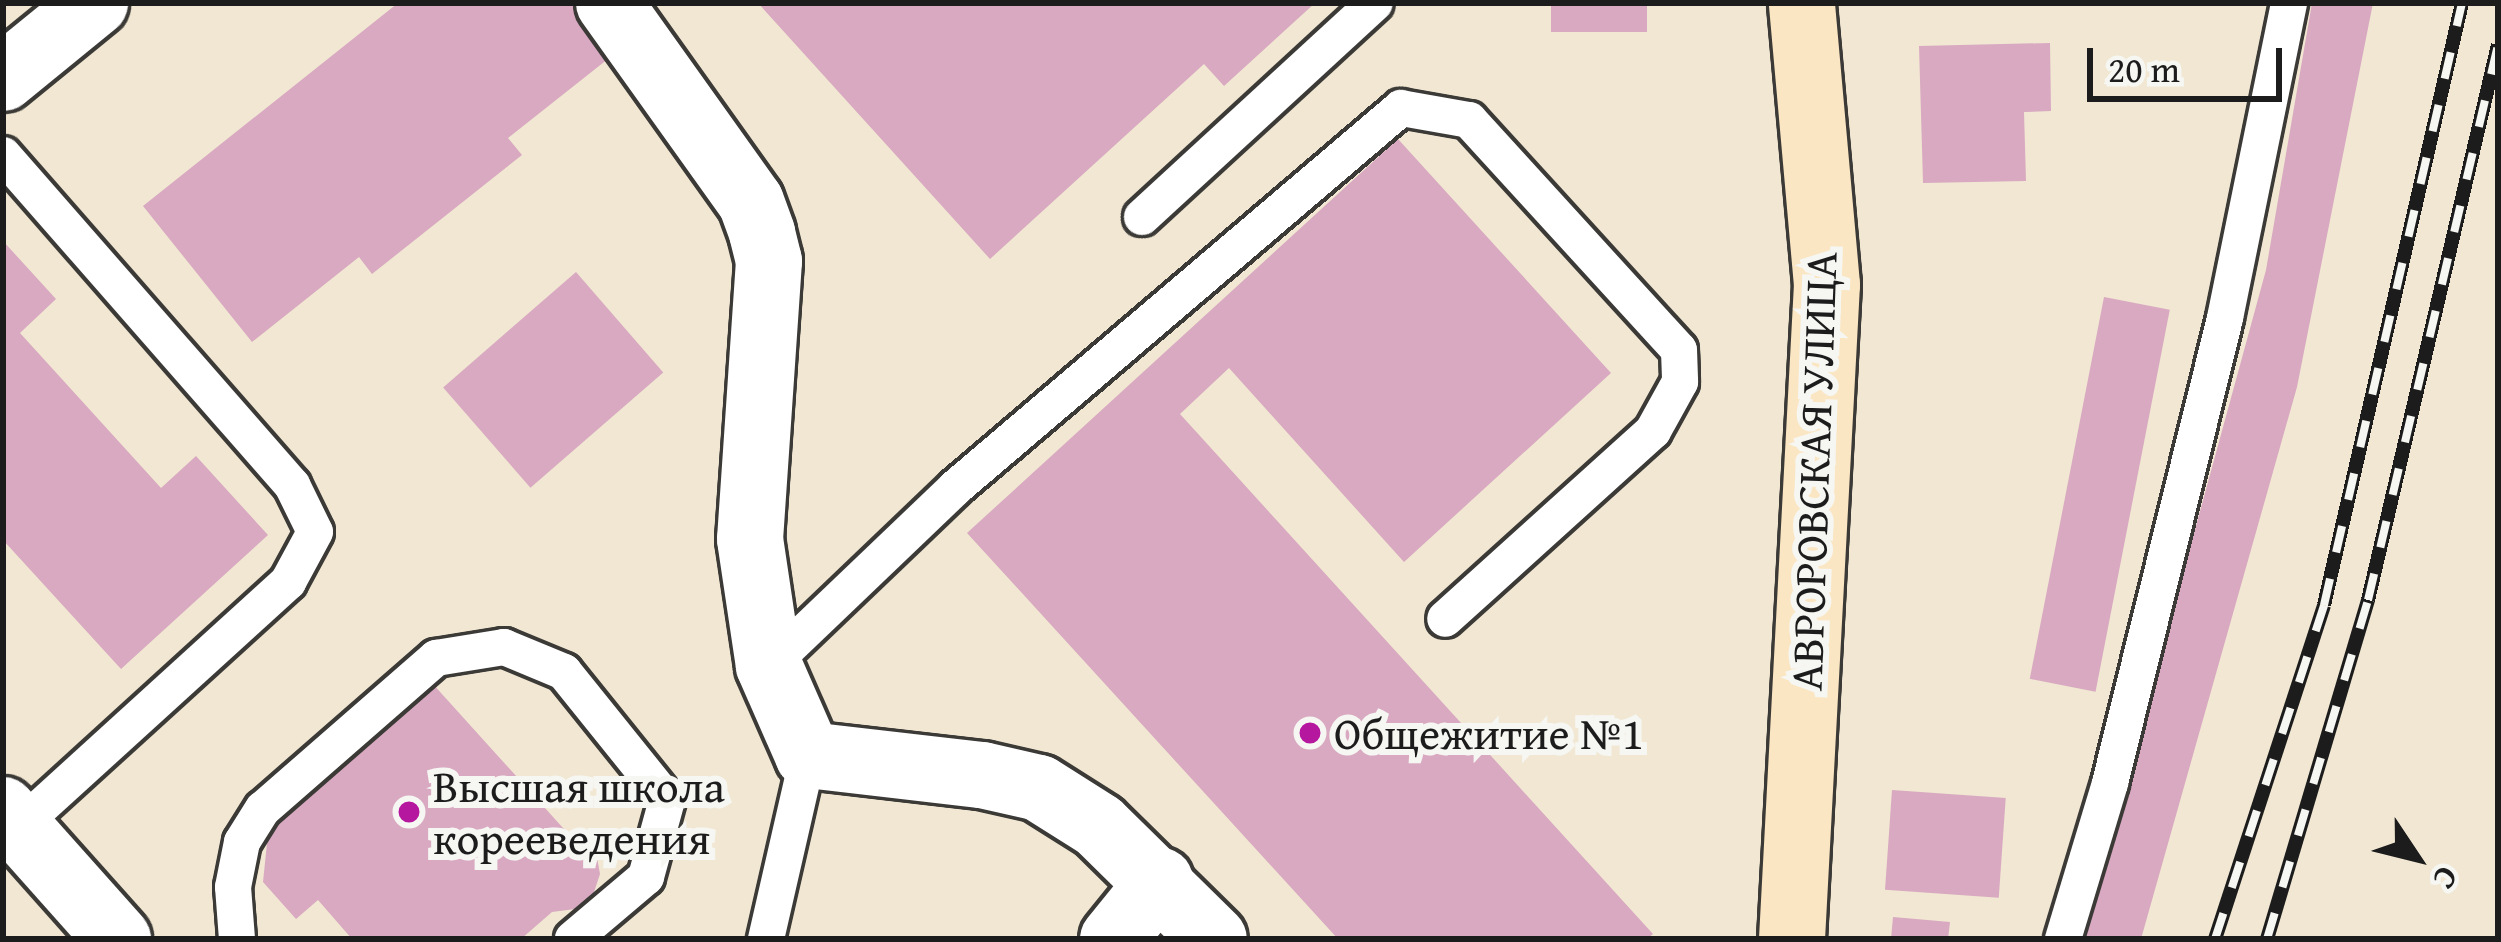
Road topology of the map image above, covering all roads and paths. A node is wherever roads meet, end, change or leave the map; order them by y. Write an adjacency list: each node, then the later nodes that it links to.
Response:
1 (94, 3): 6 (street)
2 (609, 3): 10 (street)
3 (1376, 3): 8 (lane)
4 (1802, 3): 20 (main road, АВРОРОВСКАЯ УЛИЦА)
5 (2289, 3): 21 (lane)
6 (11, 53)
7 (3, 155): 12 (lane)
8 (1142, 217)
9 (1445, 619): 10 (lane)
10 (769, 666): 11 (street)
11 (808, 755): 13 (street); 17 (lane)
12 (8, 818): 14 (street)
13 (1160, 881): 18 (street); 19 (street)
14 (118, 939)
15 (237, 939): 16 (lane)
16 (573, 939)
17 (766, 939)
18 (1113, 939)
19 (1214, 939)
20 (1792, 939)
21 (2062, 939)

